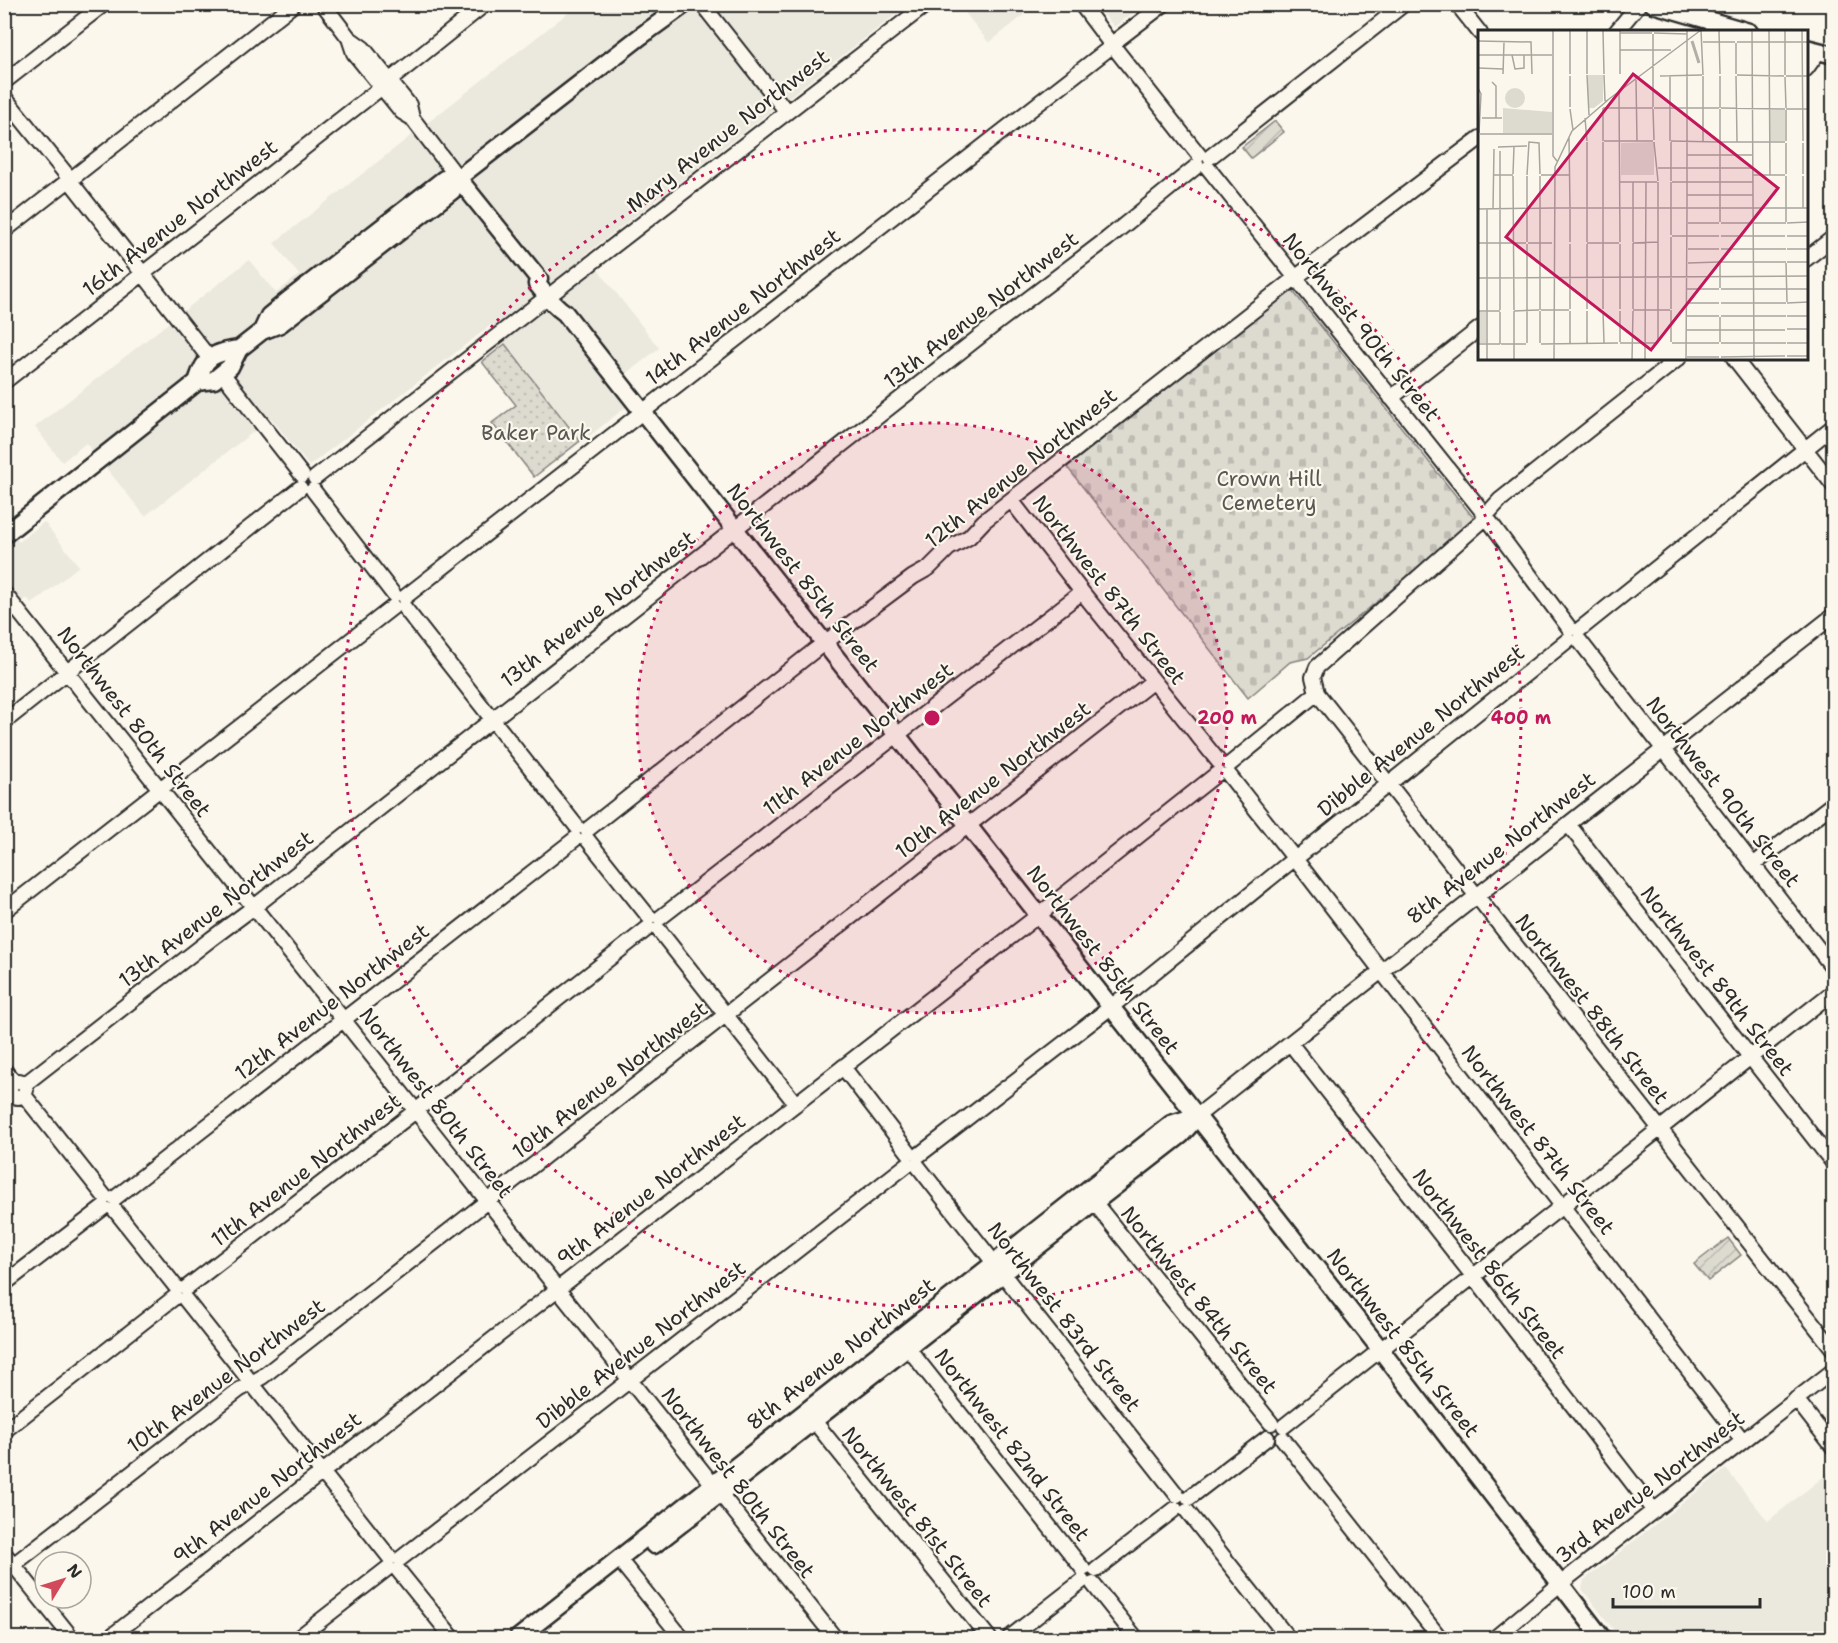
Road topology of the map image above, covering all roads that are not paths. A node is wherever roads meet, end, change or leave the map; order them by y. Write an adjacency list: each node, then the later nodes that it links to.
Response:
1 (104, 4): 20 (street)
2 (294, 4): 27 (street)
3 (323, 4): 21 (street, Northwest 85th Street)
4 (485, 4): 21 (street, 16th Avenue Northwest)
5 (685, 4): 26 (main road)
6 (702, 4): 23 (street)
7 (927, 4): 23 (street, Mary Avenue Northwest)
8 (1081, 4): 17 (street, Northwest 90th Street)
9 (1164, 4): 17 (street, 14th Avenue Northwest)
10 (1404, 4): 25 (street, 13th Avenue Northwest)
11 (1457, 4): 16 (street)
12 (1639, 4): 14 (street)
13 (1661, 6): 15 (main road)
14 (1618, 30)
15 (1742, 30)
16 (1478, 32)
17 (1112, 45): 25 (street, Northwest 90th Street); 46 (street, 14th Avenue Northwest)
18 (1820, 51): 19 (street)
19 (1808, 66)
20 (4, 82)
21 (385, 84): 26 (street, Northwest 85th Street); 31 (street, 16th Avenue Northwest)
22 (4, 97): 27 (street)
23 (787, 112): 34 (street, Mary Avenue Northwest)
24 (1478, 139): 32 (street, 12th Avenue Northwest)
25 (1204, 161): 32 (street, Northwest 90th Street); 53 (street, 13th Avenue Northwest)
26 (458, 178): 33 (main road); 34 (main road, Northwest 85th Street); 35 (main road)
27 (70, 180): 28 (street); 31 (street)
28 (4, 231)
29 (1833, 237): 30 (street)
30 (1808, 257)
31 (143, 274): 39 (street); 43 (street, 16th Avenue Northwest)
32 (1295, 278): 45 (street, Northwest 90th Street); 51 (street, 12th Avenue Northwest)
33 (312, 282): 35 (main road); 37 (main road)
34 (550, 294): 46 (main road, Northwest 85th Street); 49 (street, Mary Avenue Northwest)
35 (297, 312): 37 (main road)
36 (1478, 329): 45 (street)
37 (262, 331): 38 (main road)
38 (239, 349): 39 (main road); 42 (main road)
39 (210, 359): 44 (main road)
40 (1676, 360): 52 (street)
41 (1736, 360): 48 (street)
42 (222, 373): 44 (main road); 49 (street)
43 (4, 382)
44 (197, 382): 54 (main road)
45 (1391, 398): 52 (street, Northwest 90th Street)
46 (643, 411): 53 (main road, Northwest 85th Street); 57 (street, 14th Avenue Northwest)
47 (1833, 426): 48 (street, Dibble Avenue Northwest)
48 (1804, 449): 50 (street); 59 (street, Dibble Avenue Northwest)
49 (307, 483): 57 (street); 61 (street, Mary Avenue Northwest)
50 (1833, 486)
51 (1011, 500): 56 (street, Northwest 87th Street); 60 (street, 12th Avenue Northwest)
52 (1486, 516): 59 (street, Northwest 90th Street); 63 (street)
53 (735, 529): 60 (main road, Northwest 85th Street); 64 (street, 13th Avenue Northwest)
54 (4, 535)
55 (4, 592): 61 (street, Northwest 80th Street)
56 (1082, 592): 62 (street, Northwest 87th Street); 66 (street, 11th Avenue Northwest)
57 (399, 601): 64 (street); 70 (street, 14th Avenue Northwest)
58 (1833, 615): 67 (street, 8th Avenue Northwest)
59 (1574, 635): 67 (street, Northwest 90th Street); 69 (street, Dibble Avenue Northwest)
60 (825, 644): 66 (main road, Northwest 85th Street); 74 (street, 12th Avenue Northwest)
61 (68, 673): 65 (street, Mary Avenue Northwest); 70 (street, Northwest 80th Street)
62 (1153, 681): 68 (street, Northwest 87th Street); 73 (street, 10th Avenue Northwest)
63 (1317, 693): 68 (street, 9th Avenue Northwest); 69 (street, Northwest 88th Street)
64 (492, 720): 74 (street); 78 (street, 13th Avenue Northwest)
65 (4, 722)
66 (897, 735): 73 (main road, Northwest 85th Street); 81 (street, 11th Avenue Northwest)
67 (1663, 749): 72 (street, 8th Avenue Northwest); 76 (street, Northwest 90th Street)
68 (1224, 768): 75 (street, Northwest 87th Street); 80 (street, 9th Avenue Northwest)
69 (1389, 783): 75 (street, Dibble Avenue Northwest); 77 (street, Northwest 88th Street)
70 (161, 789): 78 (street, Northwest 80th Street); 79 (street, 14th Avenue Northwest)
71 (1833, 803): 76 (street)
72 (1568, 824): 77 (street, 8th Avenue Northwest); 89 (street, Northwest 89th Street)
73 (969, 826): 80 (main road, Northwest 85th Street); 86 (street, 10th Avenue Northwest)
74 (581, 833): 81 (street); 87 (street, 12th Avenue Northwest)
75 (1295, 859): 83 (street, Northwest 87th Street); 85 (street, Dibble Avenue Northwest)
76 (1753, 865): 82 (street, Northwest 90th Street)
77 (1477, 896): 83 (street, 8th Avenue Northwest); 96 (street, Northwest 88th Street)
78 (254, 907): 87 (street, Northwest 80th Street); 92 (street, 13th Avenue Northwest)
79 (4, 911)
80 (1039, 915): 85 (main road, Northwest 85th Street); 90 (street, 9th Avenue Northwest)
81 (654, 923): 86 (street); 94 (street, 11th Avenue Northwest)
82 (1833, 969)
83 (1382, 971): 88 (street, 8th Avenue Northwest); 102 (street, Northwest 87th Street)
84 (1833, 991): 89 (street)
85 (1111, 1007): 95 (main road, Northwest 85th Street); 97 (street, Dibble Avenue Northwest)
86 (726, 1016): 93 (street); 99 (street, 10th Avenue Northwest)
87 (344, 1021): 94 (street, Northwest 80th Street); 101 (street, 12th Avenue Northwest)
88 (1290, 1043): 95 (street, 8th Avenue Northwest); 104 (street, Northwest 86th Street)
89 (1750, 1057): 96 (street); 98 (street, Northwest 89th Street)
90 (843, 1067): 93 (street, 9th Avenue Northwest); 97 (street, Northwest 83rd Street)
91 (4, 1070): 92 (street)
92 (16, 1091): 101 (street)
93 (796, 1104): 106 (street, 9th Avenue Northwest)
94 (416, 1111): 99 (street, Northwest 80th Street); 107 (street, 11th Avenue Northwest)
95 (1197, 1116): 100 (main road, 8th Avenue Northwest); 103 (main road, 8th Avenue Northwest); 109 (main road, Northwest 85th Street)
96 (1658, 1129): 102 (street); 110 (street, Northwest 88th Street)
97 (913, 1159): 103 (street, Northwest 83rd Street); 112 (street, Dibble Avenue Northwest)
98 (1833, 1164)
99 (488, 1202): 106 (street, Northwest 80th Street); 113 (street, 10th Avenue Northwest)
100 (1094, 1202): 103 (main road, 8th Avenue Northwest); 116 (street, Northwest 84th Street)
101 (109, 1203): 105 (street, 12th Avenue Northwest); 107 (street)
102 (1563, 1205): 104 (street); 118 (street, Northwest 87th Street)
103 (998, 1268): 108 (main road, 8th Avenue Northwest); 121 (main road, 8th Avenue Northwest); 122 (street, Northwest 83rd Street)
104 (1473, 1276): 109 (street); 123 (street, Northwest 86th Street)
105 (4, 1284)
106 (558, 1289): 112 (street, Northwest 80th Street); 120 (street, 9th Avenue Northwest)
107 (181, 1293): 113 (street); 117 (street, 11th Avenue Northwest)
108 (908, 1348): 115 (main road, 8th Avenue Northwest); 128 (street, Northwest 82nd Street)
109 (1381, 1350): 116 (street); 129 (main road, Northwest 85th Street)
110 (1833, 1350)
111 (1833, 1370): 114 (street, 3rd Avenue Northwest)
112 (631, 1381): 121 (street, Northwest 80th Street); 125 (street, Dibble Avenue Northwest)
113 (253, 1383): 120 (street); 127 (street, 10th Avenue Northwest)
114 (1796, 1399): 118 (street, 3rd Avenue Northwest); 119 (street)
115 (814, 1421): 121 (main road, 8th Avenue Northwest); 137 (street, Northwest 81st Street)
116 (1279, 1429): 122 (street); 141 (street, Northwest 84th Street)
117 (4, 1431)
118 (1743, 1441): 123 (street, 3rd Avenue Northwest)
119 (1833, 1448)
120 (322, 1472): 125 (street); 132 (street, 9th Avenue Northwest)
121 (717, 1488): 126 (main road, 8th Avenue Northwest); 130 (main road, 8th Avenue Northwest); 136 (street, Northwest 80th Street)
122 (1182, 1503): 128 (street); 140 (street, Northwest 83rd Street)
123 (1654, 1511): 129 (street, 3rd Avenue Northwest)
124 (4, 1553): 127 (street)
125 (394, 1564): 133 (street, Dibble Avenue Northwest); 134 (street)
126 (625, 1567): 130 (main road, 8th Avenue Northwest); 135 (street)
127 (9, 1568): 131 (street)
128 (1089, 1576): 138 (street); 139 (street, Northwest 82nd Street)
129 (1560, 1584): 142 (street, 3rd Avenue Northwest); 143 (main road, Northwest 85th Street)
130 (527, 1637)
131 (72, 1638)
132 (109, 1638)
133 (298, 1638)
134 (453, 1638)
135 (682, 1638)
136 (835, 1638)
137 (989, 1638)
138 (1009, 1638)
139 (1136, 1638)
140 (1288, 1638)
141 (1440, 1638)
142 (1495, 1638)
143 (1602, 1638)

